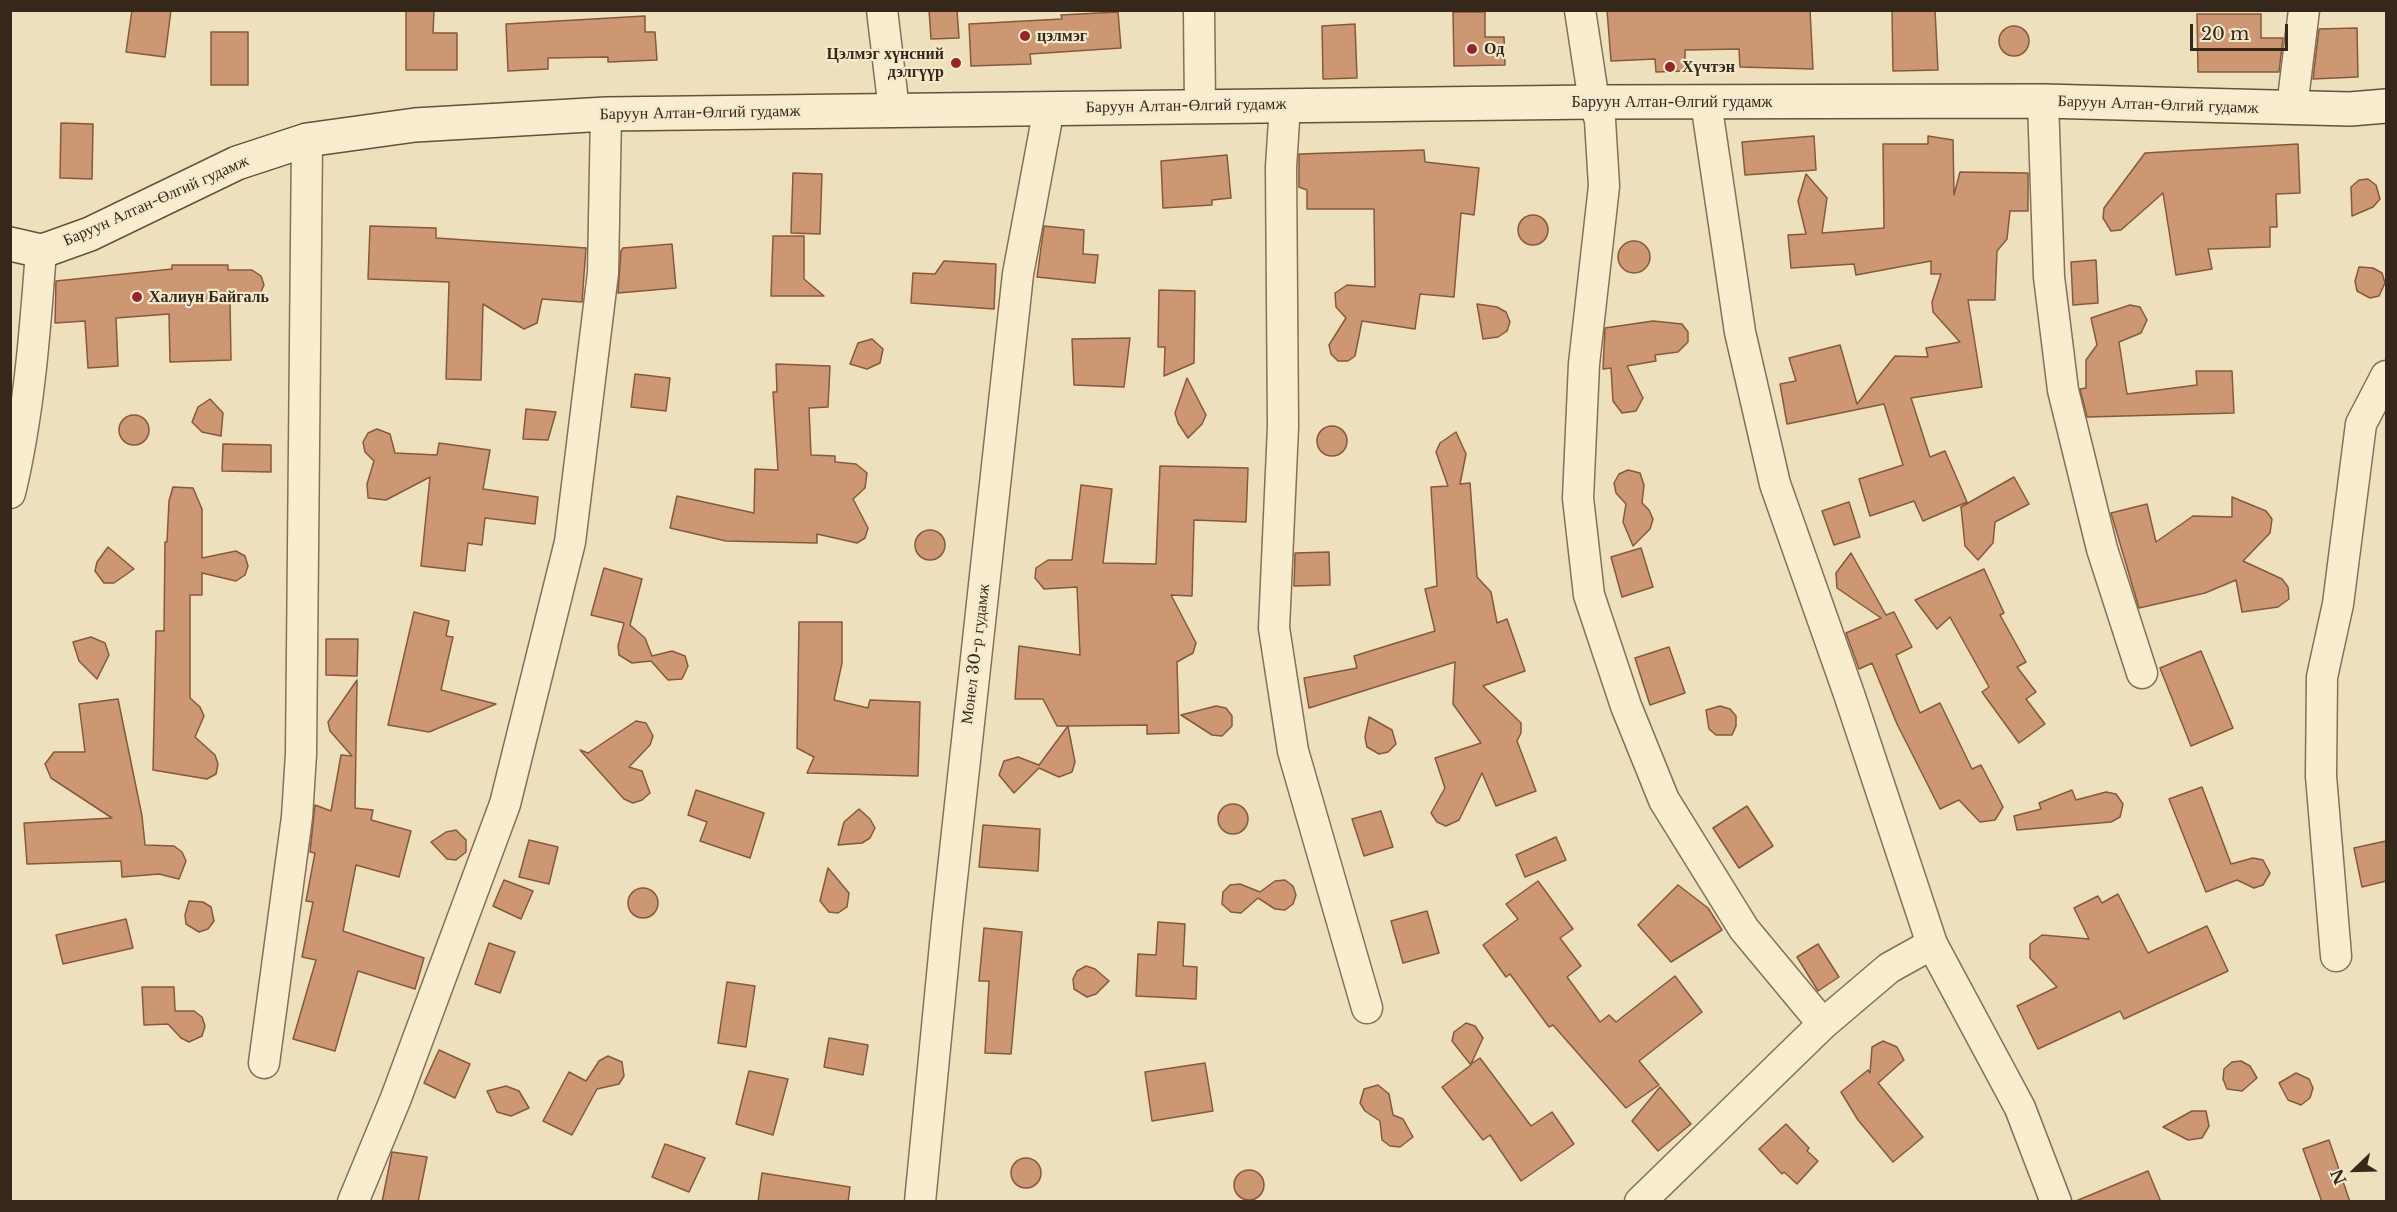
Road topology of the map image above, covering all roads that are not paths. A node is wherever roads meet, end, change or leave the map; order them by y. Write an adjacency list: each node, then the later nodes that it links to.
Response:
1 (882, 10): 13 (street)
2 (1199, 10): 9 (street)
3 (1580, 10): 6 (street)
4 (2304, 10): 11 (street)
5 (2043, 101): 7 (main road, Баруун Алтан-Өлгий гудамж); 11 (main road, Баруун Алтан-Өлгий гудамж); 19 (street)
6 (1594, 102): 7 (main road, Баруун Алтан-Өлгий гудамж); 8 (main road, Баруун Алтан-Өлгий гудамж); 23 (street)
7 (1706, 102): 20 (street)
8 (1285, 105): 9 (main road, Баруун Алтан-Өлгий гудамж); 22 (street)
9 (1200, 106): 12 (main road, Баруун Алтан-Өлгий гудамж)
10 (2386, 106): 11 (main road, Баруун Алтан-Өлгий гудамж)
11 (2292, 107)
12 (1049, 108): 13 (main road, Баруун Алтан-Өлгий гудамж); 26 (street, Монел 30-р гудамж)
13 (894, 110): 14 (main road, Баруун Алтан-Өлгий гудамж)
14 (606, 114): 15 (main road, Баруун Алтан-Өлгий гудамж); 25 (street)
15 (307, 140): 16 (main road, Баруун Алтан-Өлгий гудамж); 24 (street)
16 (26, 247): 18 (street)
17 (2386, 376): 21 (street)
18 (10, 493)
19 (2142, 673)
20 (1932, 944): 23 (street); 28 (street)
21 (2336, 956)
22 (1366, 1008)
23 (1823, 1024): 27 (street)
24 (264, 1063)
25 (353, 1202)
26 (920, 1202)
27 (1640, 1202)
28 (2056, 1202)

